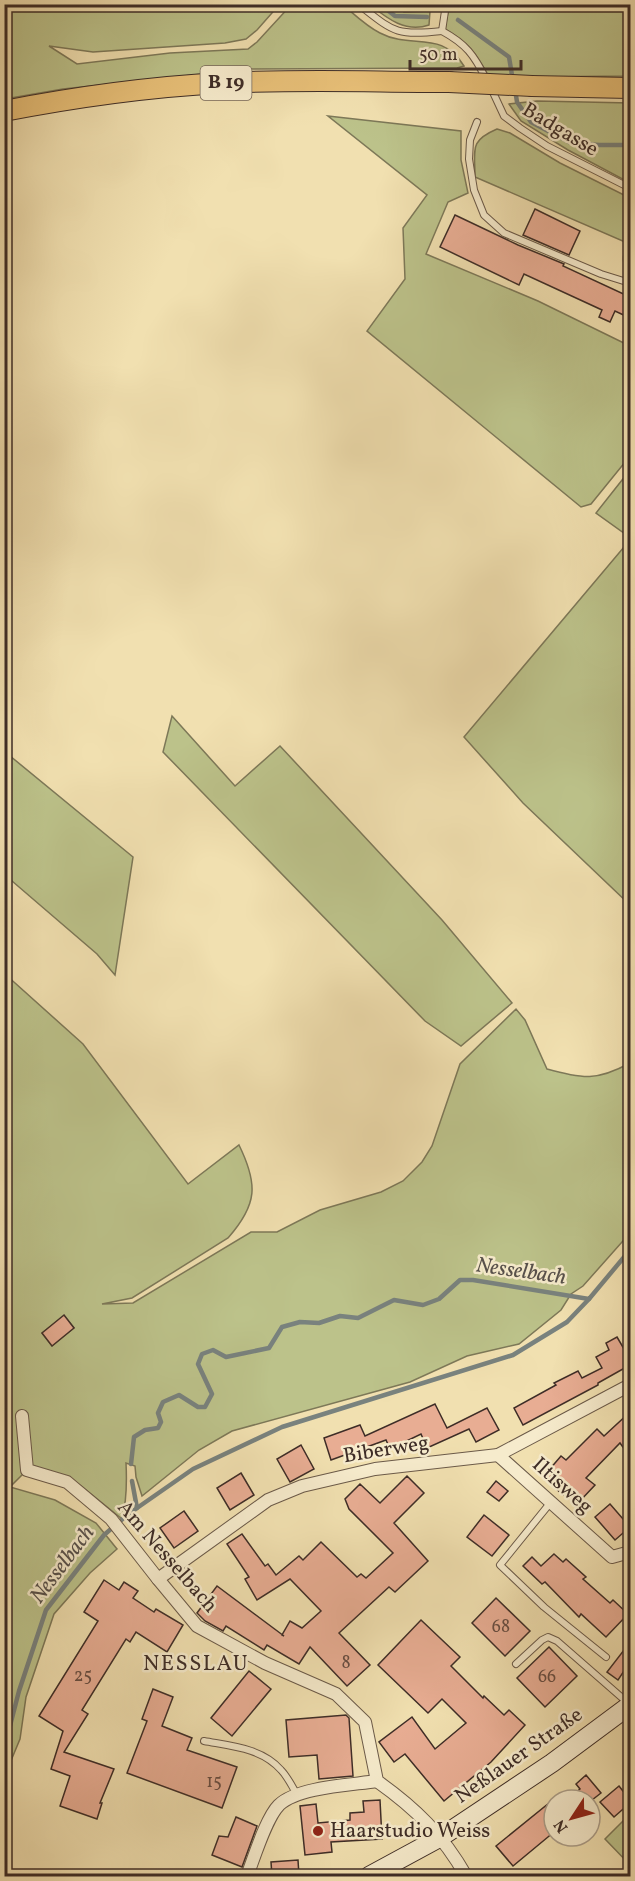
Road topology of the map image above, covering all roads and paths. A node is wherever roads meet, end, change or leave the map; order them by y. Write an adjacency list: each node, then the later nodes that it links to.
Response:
1 (358, 4): 3 (lane)
2 (438, 4): 3 (lane)
3 (442, 31): 7 (lane, Badgasse)
4 (630, 88): 5 (main road, B 19, bridge)
5 (4, 111)
6 (477, 122): 10 (lane)
7 (630, 188)
8 (630, 243): 9 (lane)
9 (630, 277)
10 (630, 283)
11 (630, 1385): 13 (street, Biberweg)
12 (22, 1416): 16 (street, Am Nesselbach)
13 (498, 1455): 14 (street, Iltisweg); 16 (street, Biberweg)
14 (551, 1502): 15 (street, Iltisweg); 17 (lane)
15 (630, 1552)
16 (158, 1579): 21 (street, Am Nesselbach)
17 (606, 1657)
18 (516, 1664): 19 (lane, Neßlauer Straße)
19 (630, 1705): 23 (main road, Neßlauer Straße)
20 (204, 1741): 22 (lane)
21 (377, 1781): 22 (street); 23 (street)
22 (296, 1793): 24 (street)
23 (441, 1837): 25 (main road, Neßlauer Straße); 26 (street)
24 (247, 1876)
25 (369, 1876)
26 (466, 1876)

